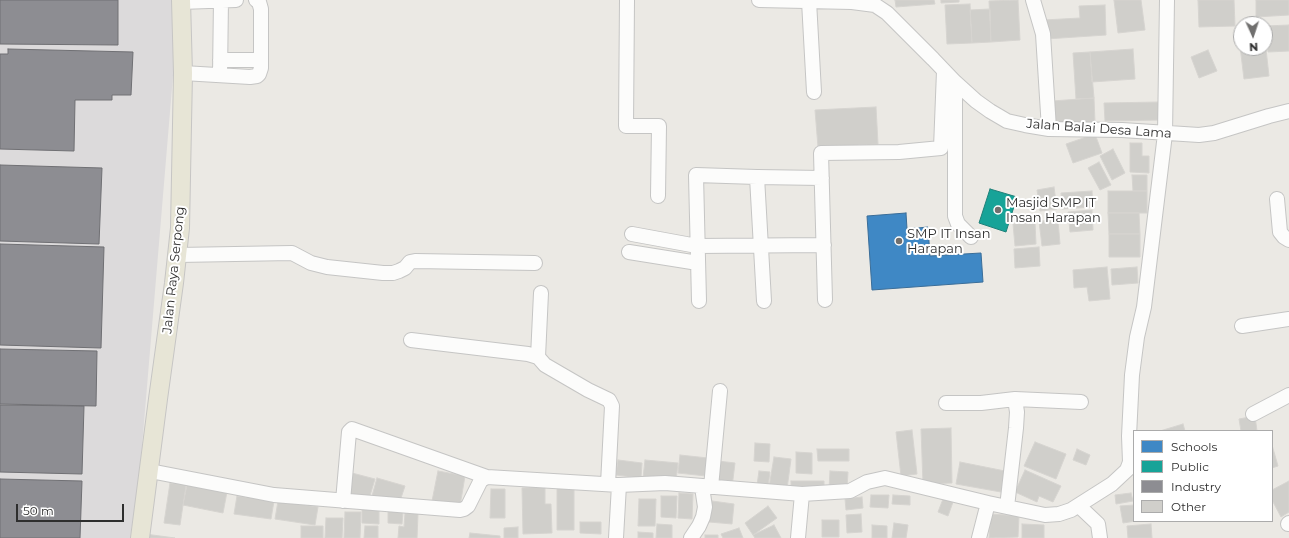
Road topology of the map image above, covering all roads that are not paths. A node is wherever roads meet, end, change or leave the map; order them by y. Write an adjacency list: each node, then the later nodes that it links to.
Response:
1 (221, 0): 2 (street); 8 (street); 11 (street)
2 (236, 0)
3 (256, 0): 12 (street)
4 (628, 0): 23 (street)
5 (759, 0): 9 (street, Jalan Balai Desa Lama)
6 (1033, 0): 19 (street)
7 (1167, 0): 20 (street)
8 (181, 1): 14 (main road, Jalan Raya Serpong)
9 (809, 1): 10 (street, Jalan Balai Desa Lama); 17 (street)
10 (888, 6): 13 (street, Jalan Balai Desa Lama)
11 (220, 60): 12 (street); 15 (street)
12 (261, 60): 15 (street)
13 (944, 71): 16 (street, Jalan Balai Desa Lama); 22 (street)
14 (184, 73): 15 (street); 32 (main road, Jalan Raya Serpong)
15 (220, 75)
16 (955, 82): 19 (street, Jalan Balai Desa Lama); 26 (street)
17 (814, 92)
18 (1289, 111): 20 (street, Jalan Balai Desa Lama)
19 (1049, 128): 20 (street, Jalan Balai Desa Lama)
20 (1165, 134): 56 (street)
21 (757, 177): 22 (street); 28 (street); 30 (street)
22 (822, 178): 29 (street)
23 (658, 196)
24 (1277, 198): 27 (street)
25 (632, 234): 30 (street)
26 (971, 237)
27 (1289, 240)
28 (761, 245): 29 (street); 30 (street); 38 (street)
29 (824, 245): 36 (street)
30 (697, 246): 34 (street)
31 (628, 252): 34 (street)
32 (178, 255): 33 (street); 49 (main road, Jalan Raya Serpong)
33 (534, 263)
34 (698, 263): 37 (street)
35 (541, 293): 42 (street)
36 (825, 300)
37 (699, 301)
38 (764, 301)
39 (1289, 319): 40 (street)
40 (1242, 326)
41 (411, 340): 42 (street)
42 (538, 357): 51 (street)
43 (720, 391): 52 (street)
44 (1289, 395): 48 (street)
45 (1015, 399): 46 (street); 47 (street); 57 (street)
46 (1081, 402)
47 (946, 403)
48 (1253, 414)
49 (150, 471): 54 (street); 58 (main road, Jalan Raya Serpong)
50 (487, 477): 51 (street); 54 (street); 54 (street)
51 (614, 485): 52 (street); 59 (street)
52 (706, 487): 53 (street); 60 (street)
53 (802, 494): 55 (street); 61 (street)
54 (343, 501)
55 (988, 503): 57 (street); 62 (street)
56 (1079, 506): 57 (street); 63 (street)
57 (1007, 507)
58 (140, 538)
59 (616, 538)
60 (691, 538)
61 (798, 538)
62 (979, 538)
63 (1100, 538)

